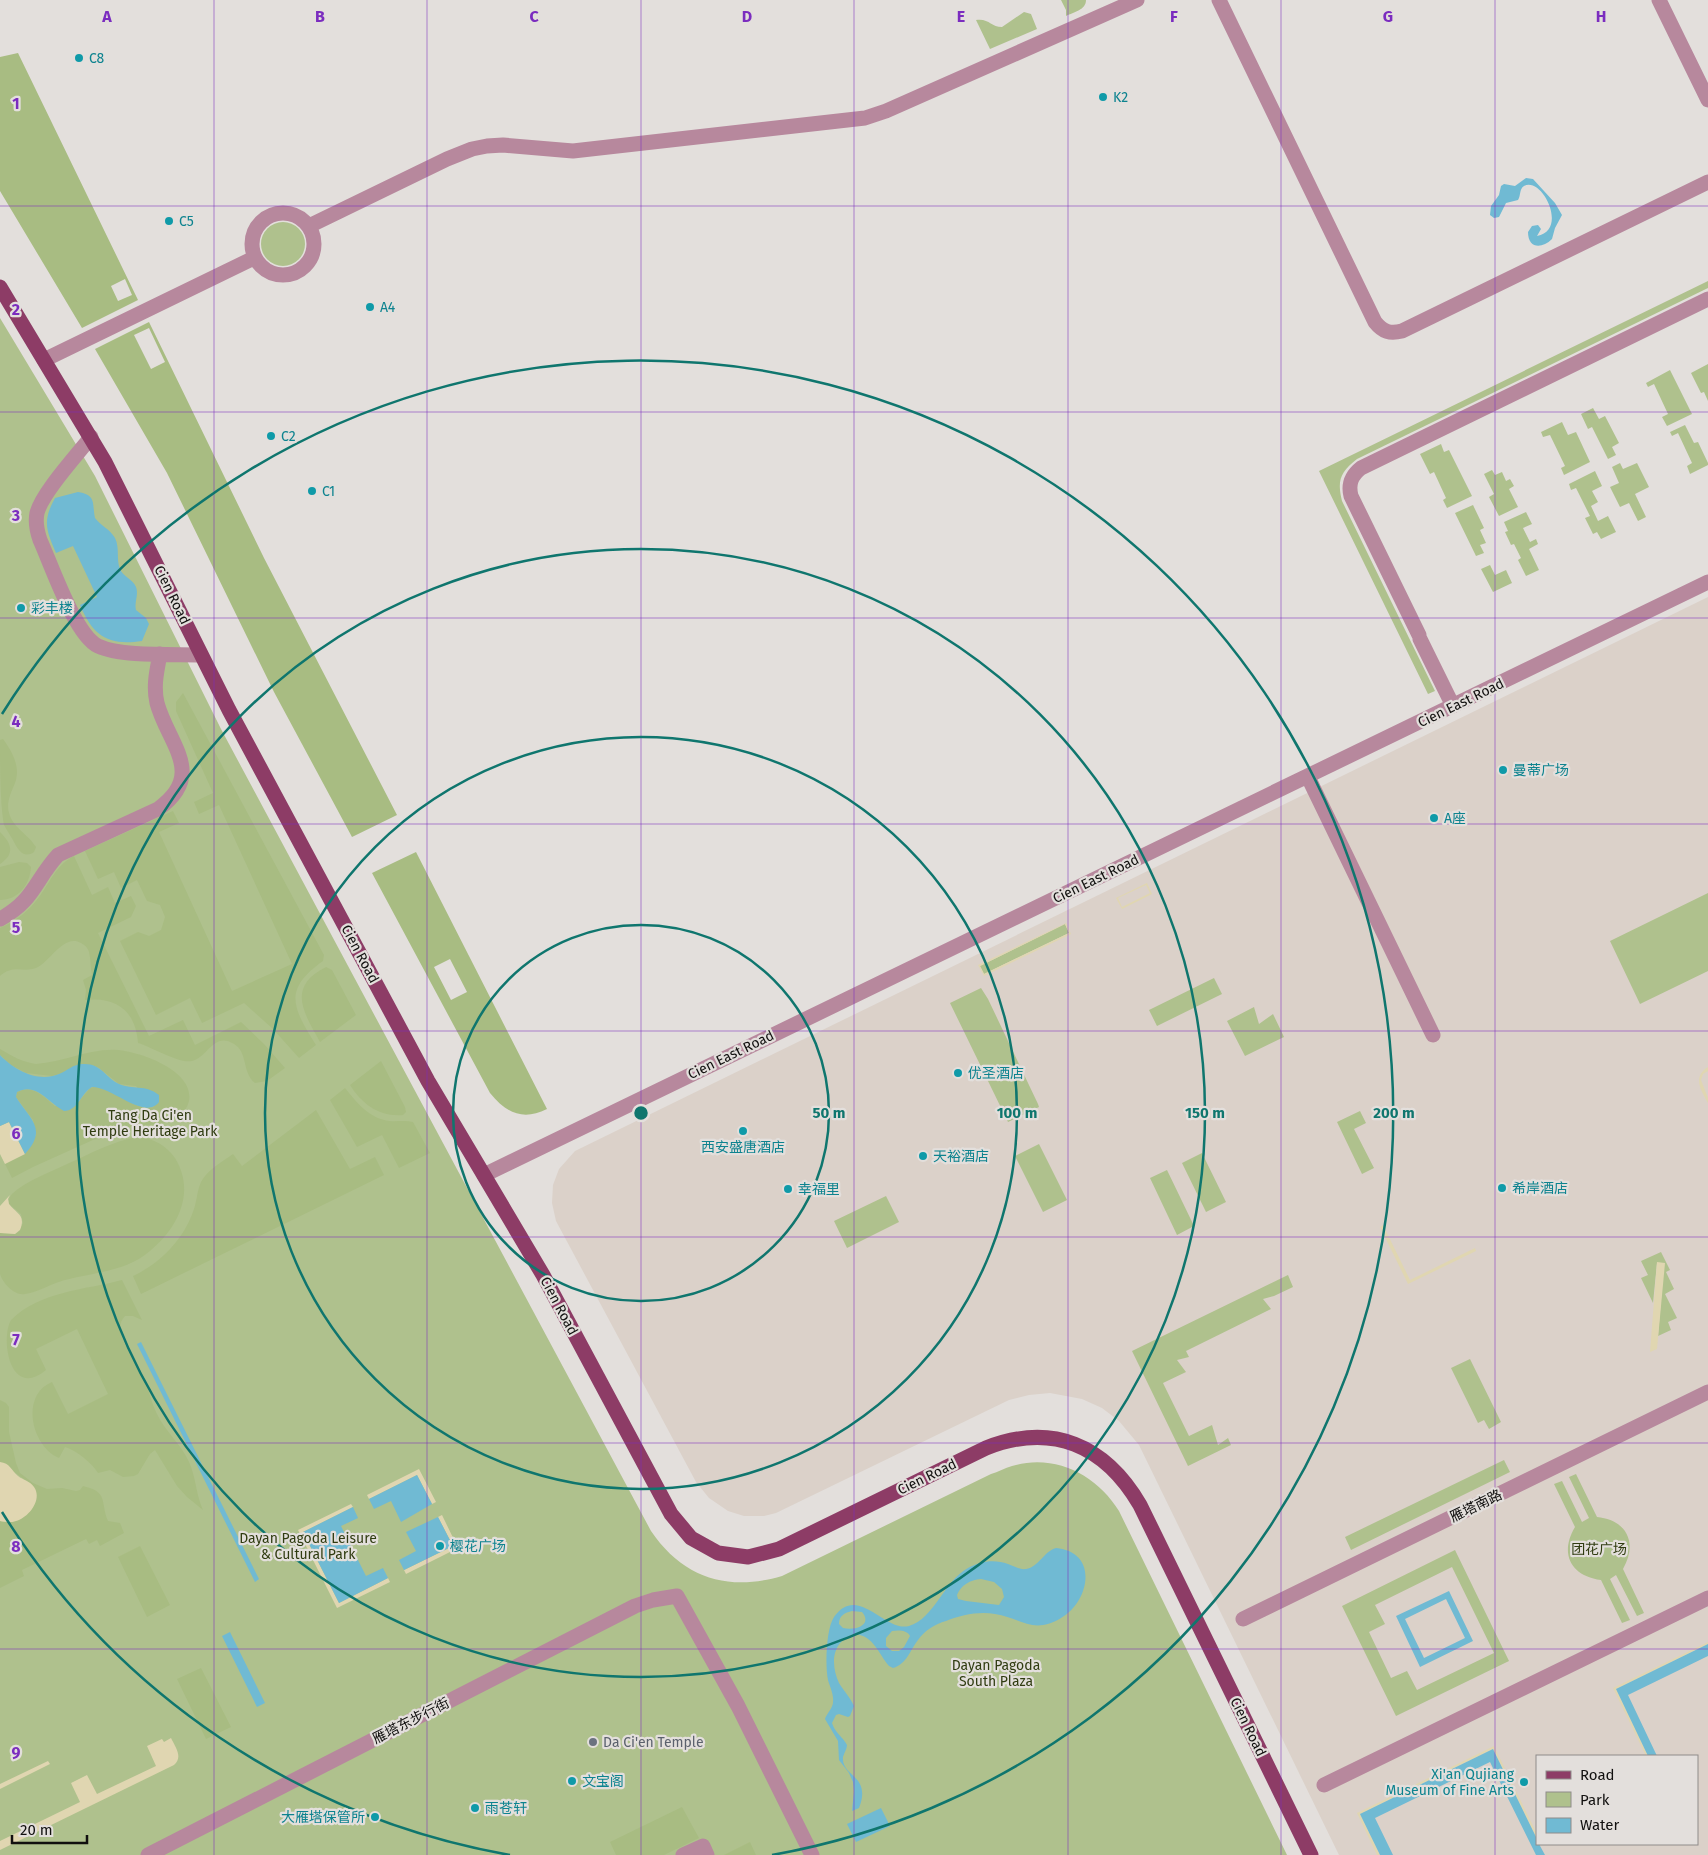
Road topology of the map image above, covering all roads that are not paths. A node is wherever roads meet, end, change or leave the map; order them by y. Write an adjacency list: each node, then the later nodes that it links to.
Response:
1 (1137, 0): 4 (street)
2 (1219, 0): 6 (street)
3 (1659, 0): 5 (street)
4 (1105, 6): 7 (street)
5 (1708, 100)
6 (1708, 182)
7 (309, 226): 8 (street); 8 (street)
8 (254, 258): 11 (street)
9 (0, 287): 11 (main road, Cien Road)
10 (1708, 299): 16 (street)
11 (44, 360): 12 (main road, Cien Road)
12 (91, 437): 14 (street); 15 (main road, Cien Road)
13 (1708, 582): 16 (street, Cien East Road)
14 (160, 654): 15 (street); 18 (street)
15 (201, 655): 20 (main road, Cien Road)
16 (1453, 706): 17 (street, Cien East Road)
17 (1308, 777): 19 (street); 20 (street, Cien East Road)
18 (0, 919)
19 (1433, 1035)
20 (484, 1175): 29 (main road, Cien Road)
21 (1708, 1392): 23 (street, 雁塔南路)
22 (1708, 1598): 24 (street)
23 (1243, 1619)
24 (1324, 1785)
25 (148, 1855): 28 (street, 雁塔东步行街)
26 (683, 1855): 27 (street)
27 (707, 1855)
28 (812, 1855)
29 (1310, 1855)

